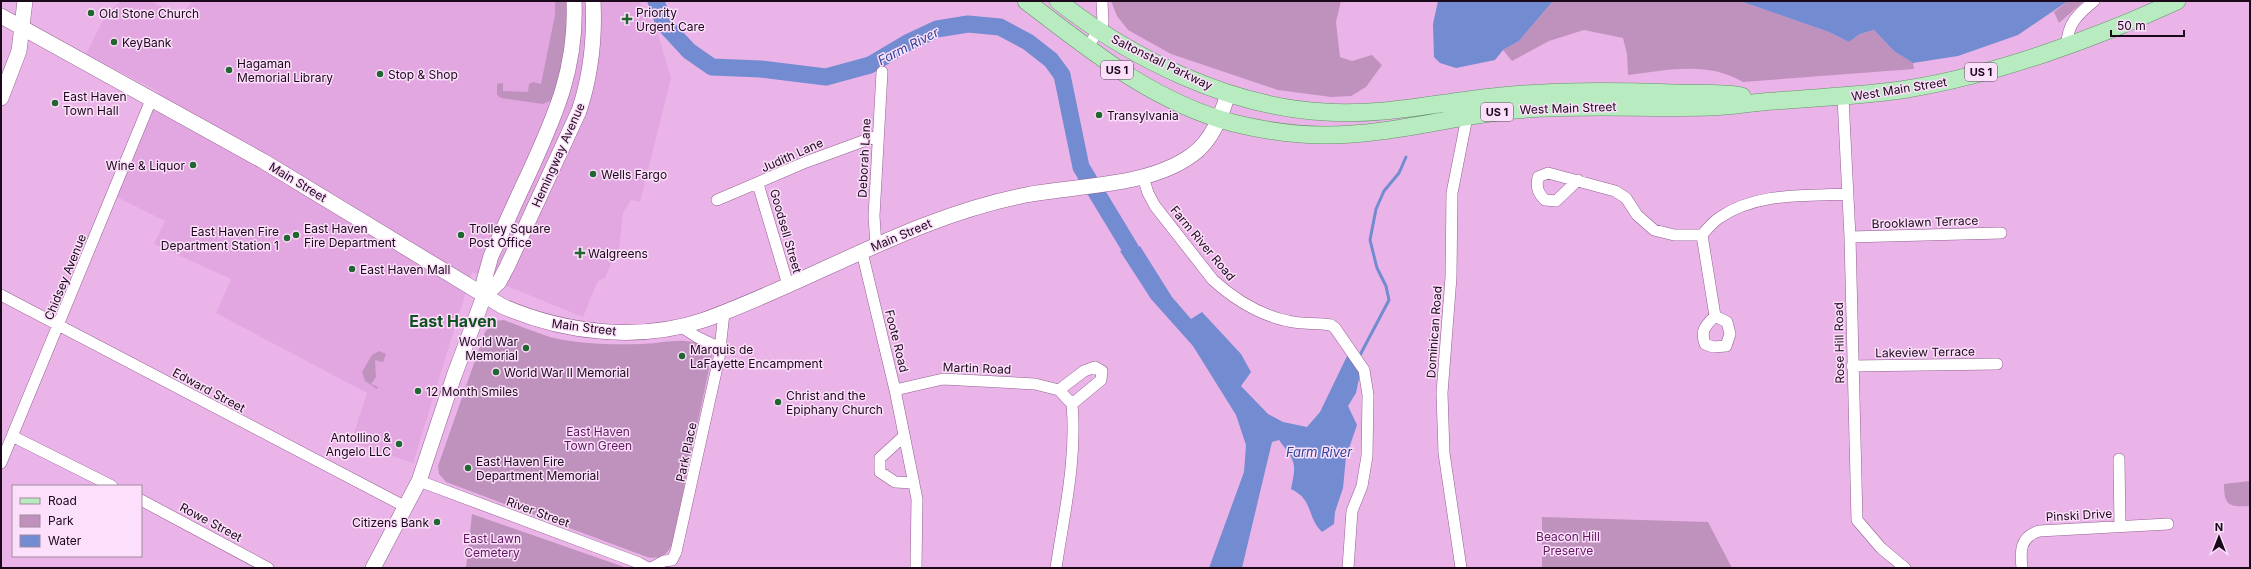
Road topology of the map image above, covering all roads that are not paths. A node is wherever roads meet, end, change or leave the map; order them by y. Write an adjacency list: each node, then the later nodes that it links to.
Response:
1 (25, 1): 10 (main road)
2 (574, 1): 23 (main road, Hemingway Avenue)
3 (593, 1): 24 (main road, Hemingway Avenue)
4 (1026, 1): 13 (main road, Saltonstall Parkway / US 1)
5 (1058, 1): 11 (main road, Saltonstall Parkway / US 1)
6 (1102, 1): 11 (street)
7 (2094, 1): 12 (street)
8 (2177, 1): 12 (main road, West Main Street / US 1)
9 (1, 16): 10 (main road, Main Street)
10 (21, 27): 18 (main road); 20 (main road, Main Street)
11 (1099, 31): 13 (street); 14 (main road, Saltonstall Parkway / US 1)
12 (2067, 45): 19 (main road, West Main Street / US 1)
13 (1087, 48): 16 (main road, Saltonstall Parkway / US 1)
14 (1137, 53): 16 (main road); 17 (main road, Saltonstall Parkway / US 1)
15 (882, 72): 25 (street, Deborah Lane)
16 (1125, 75): 22 (main road, Saltonstall Parkway / US 1)
17 (1228, 94): 21 (main road, West Main Street / US 1); 22 (main road, Main Street)
18 (1, 98)
19 (1843, 98): 21 (main road, West Main Street / US 1); 29 (street, Rose Hill Road)
20 (151, 100): 38 (main road, Main Street); 41 (street, Chidsey Avenue)
21 (1467, 108): 22 (main road, West Main Street / US 1); 67 (street, Dominican Road)
22 (1220, 119): 26 (main road, Main Street)
23 (553, 121): 24 (main road); 38 (main road, Hemingway Avenue)
24 (572, 128): 38 (main road, Hemingway Avenue)
25 (877, 136): 28 (street, Judith Lane); 34 (street, Deborah Lane)
26 (1143, 177): 34 (main road, Main Street); 66 (street, Farm River Road)
27 (1578, 180): 32 (street)
28 (758, 184): 30 (street, Judith Lane); 36 (street, Goodsell Street)
29 (1847, 194): 32 (street); 33 (street, Rose Hill Road)
30 (717, 200)
31 (2001, 233): 33 (street, Brooklawn Terrace)
32 (1702, 235): 40 (street)
33 (1850, 237): 45 (street, Rose Hill Road)
34 (876, 246): 35 (main road, Main Street)
35 (862, 252): 36 (main road, Main Street); 46 (street, Foote Road)
36 (788, 285): 39 (main road, Main Street)
37 (1, 295): 41 (street, Edward Street)
38 (484, 296): 42 (main road, Main Street); 53 (main road, Hemingway Avenue)
39 (724, 313): 42 (main road, Main Street); 43 (street, Park Place)
40 (1716, 316)
41 (59, 326): 49 (street, Chidsey Avenue); 57 (street, Edward Street)
42 (680, 326): 43 (street)
43 (720, 348): 60 (street, Park Place)
44 (1997, 364): 45 (street, Lakeview Terrace)
45 (1852, 366): 68 (street, Rose Hill Road)
46 (895, 390): 47 (street, Martin Road); 50 (street, Foote Road)
47 (1059, 390): 48 (street); 48 (street)
48 (1072, 404): 65 (street)
49 (12, 436): 52 (street, Chidsey Avenue); 55 (street)
50 (904, 436): 54 (street, Foote Road); 54 (street)
51 (2119, 459): 59 (street)
52 (1, 463)
53 (418, 481): 57 (main road, Hemingway Avenue); 63 (street, River Street)
54 (913, 482): 64 (street, Foote Road)
55 (110, 485)
56 (142, 501): 61 (street, Rowe Street)
57 (406, 507): 62 (main road, Hemingway Avenue)
58 (2168, 524): 59 (street, Pinski Drive)
59 (2120, 526): 69 (street, Pinski Drive)
60 (674, 564): 63 (street, Park Place)
61 (268, 568)
62 (373, 568)
63 (650, 568)
64 (916, 568)
65 (1056, 568)
66 (1348, 568)
67 (1460, 568)
68 (1905, 568)
69 (2022, 568)

